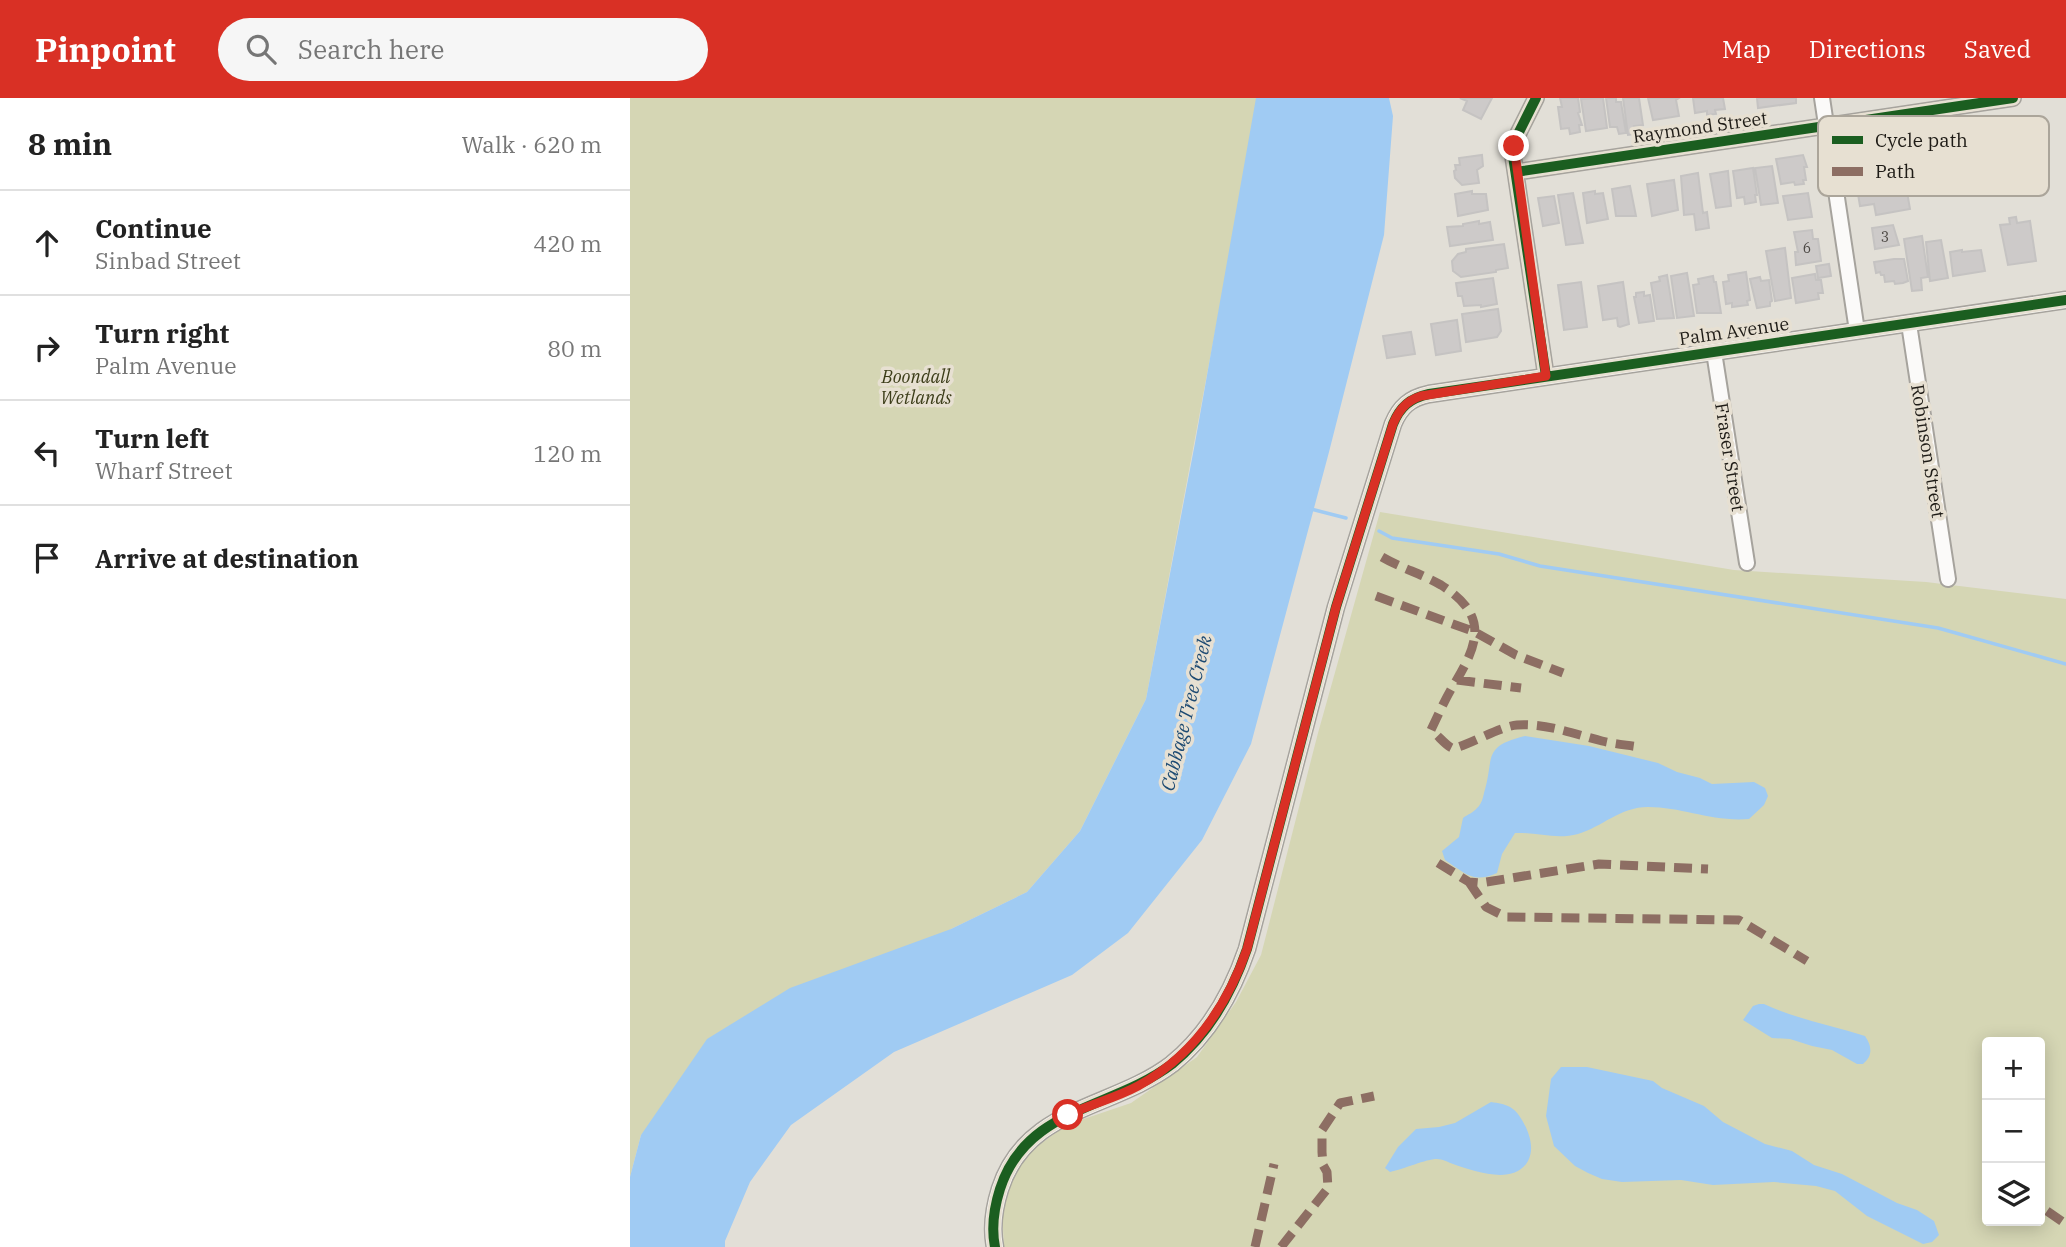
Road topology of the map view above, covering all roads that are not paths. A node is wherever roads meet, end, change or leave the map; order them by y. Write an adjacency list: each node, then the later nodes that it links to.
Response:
1 (1536, 98): 7 (street)
2 (1822, 98): 4 (street)
3 (2013, 98): 5 (street, Raymond Street)
4 (1825, 116)
5 (1893, 116)
6 (1818, 127): 7 (street, Raymond Street)
7 (1516, 172): 13 (street)
8 (1837, 196): 11 (street)
9 (2066, 300): 10 (street, Palm Avenue)
10 (1909, 324): 11 (street, Palm Avenue); 15 (street, Robinson Street)
11 (1857, 331): 12 (street, Palm Avenue)
12 (1714, 352): 13 (street, Palm Avenue); 14 (street, Fraser Street)
13 (1546, 376): 16 (street, Palm Avenue)
14 (1747, 563)
15 (1948, 579)
16 (995, 1247)

